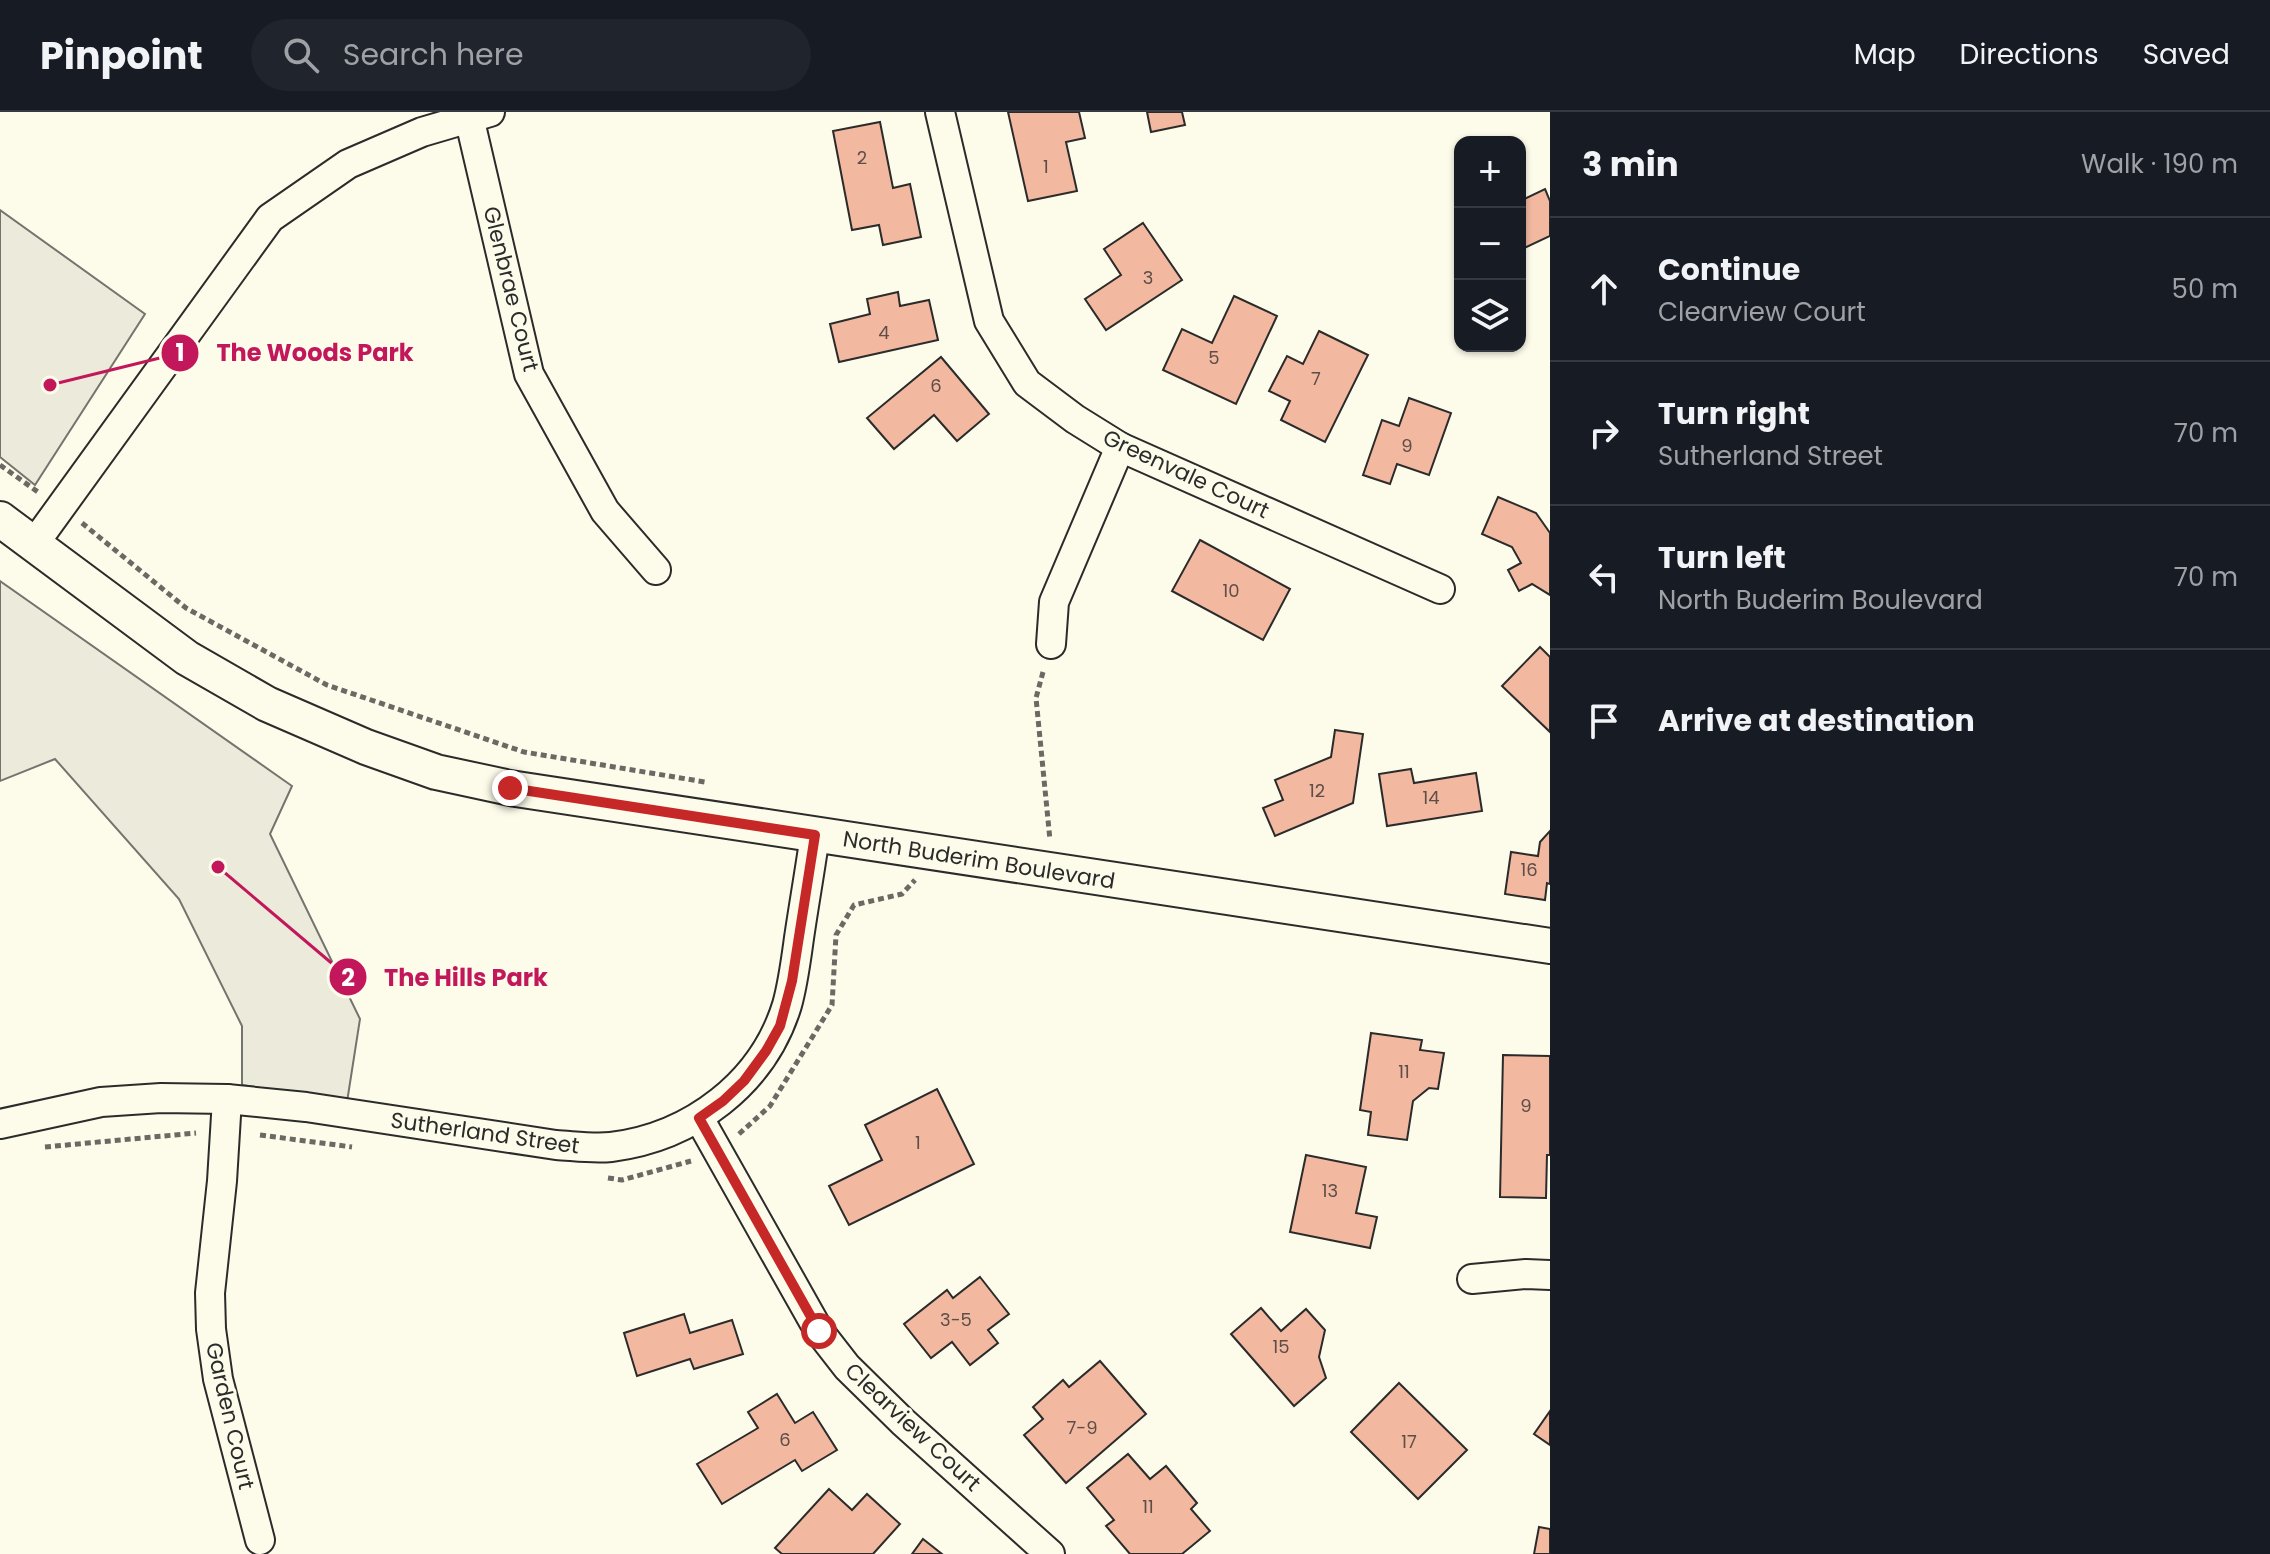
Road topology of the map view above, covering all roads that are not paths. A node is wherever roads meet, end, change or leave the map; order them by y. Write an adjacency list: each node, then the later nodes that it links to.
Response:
1 (940, 112): 3 (street, Greenvale Court)
2 (479, 115): 5 (street); 6 (street, Glenbrae Court)
3 (1120, 447): 7 (street, Greenvale Court); 8 (street)
4 (0, 519): 5 (street, North Buderim Boulevard)
5 (34, 544): 9 (street, North Buderim Boulevard)
6 (656, 570)
7 (1440, 589)
8 (1051, 644)
9 (815, 835): 10 (street, North Buderim Boulevard); 12 (street, Sutherland Street)
10 (1550, 946)
11 (227, 1099): 12 (street, Sutherland Street); 13 (street, Sutherland Street); 16 (street, Garden Court)
12 (699, 1118): 17 (street, Clearview Court)
13 (0, 1124)
14 (1550, 1275): 15 (street)
15 (1472, 1279)
16 (260, 1540)
17 (1050, 1554)

